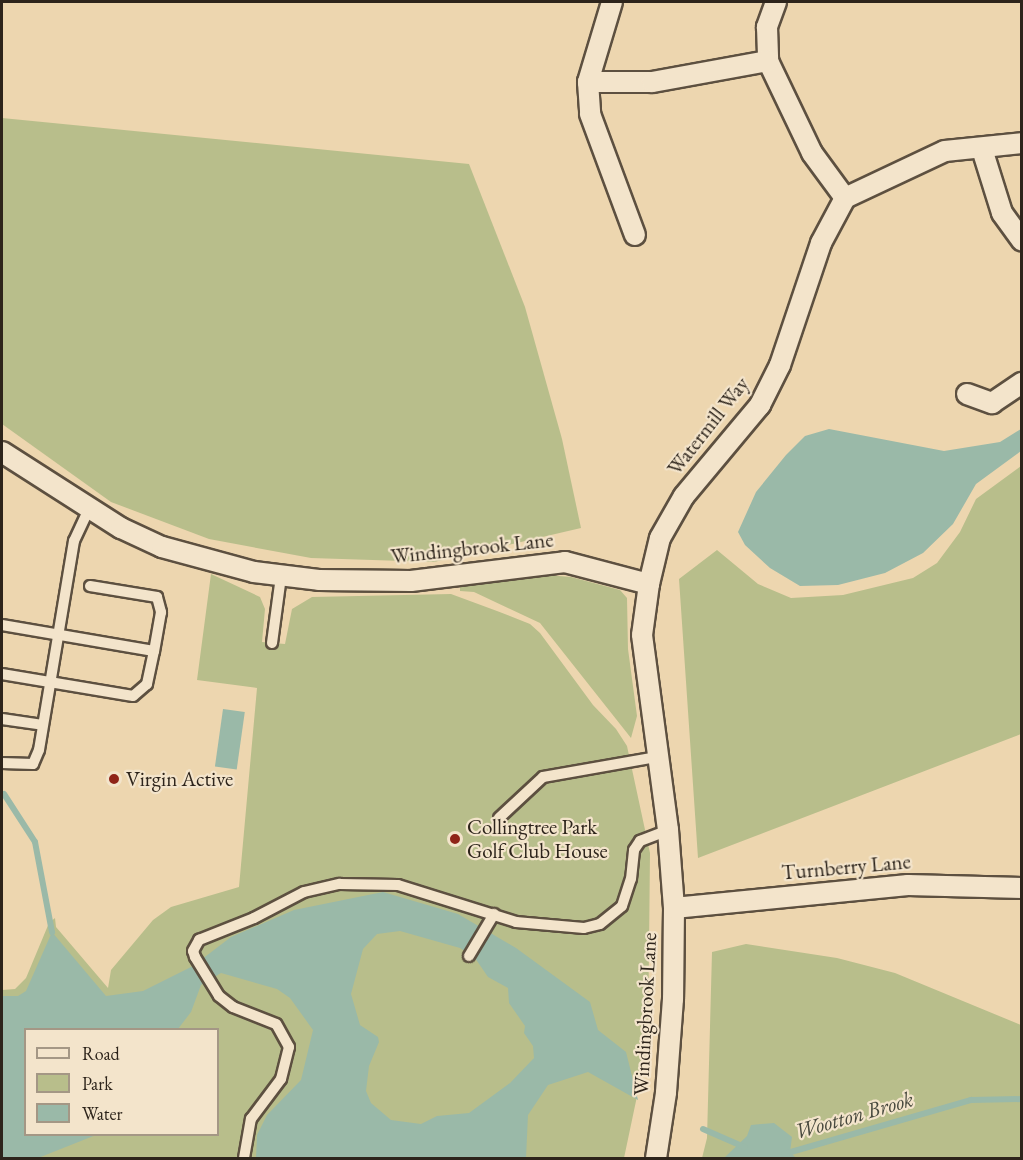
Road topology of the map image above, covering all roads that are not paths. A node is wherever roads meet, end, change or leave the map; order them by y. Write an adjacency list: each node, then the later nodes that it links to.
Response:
1 (612, 2): 4 (street)
2 (776, 2): 3 (street)
3 (768, 61): 4 (street); 7 (street)
4 (588, 82): 8 (street)
5 (1022, 143): 6 (street)
6 (982, 149): 7 (street); 9 (street)
7 (845, 198): 15 (street, Watermill Way)
8 (635, 235)
9 (1022, 241)
10 (1022, 383): 11 (street)
11 (967, 394)
12 (2, 452): 13 (street, Windingbrook Lane)
13 (88, 511): 14 (street, Windingbrook Lane); 18 (lane)
14 (281, 576): 15 (street, Windingbrook Lane); 19 (lane)
15 (649, 584): 25 (street, Windingbrook Lane)
16 (90, 586): 20 (lane)
17 (2, 625): 18 (lane)
18 (59, 634): 20 (lane); 22 (lane)
19 (272, 643)
20 (154, 651): 22 (lane)
21 (2, 674): 22 (lane)
22 (52, 682): 24 (lane)
23 (2, 719): 24 (lane)
24 (43, 725): 26 (lane)
25 (657, 757): 27 (lane); 28 (street, Windingbrook Lane)
26 (2, 763)
27 (499, 818)
28 (668, 830): 30 (street, Windingbrook Lane); 31 (lane)
29 (1022, 888): 30 (street, Turnberry Lane)
30 (674, 908): 34 (street, Windingbrook Lane)
31 (494, 915): 32 (lane); 33 (lane)
32 (469, 956)
33 (244, 1158)
34 (656, 1158)

